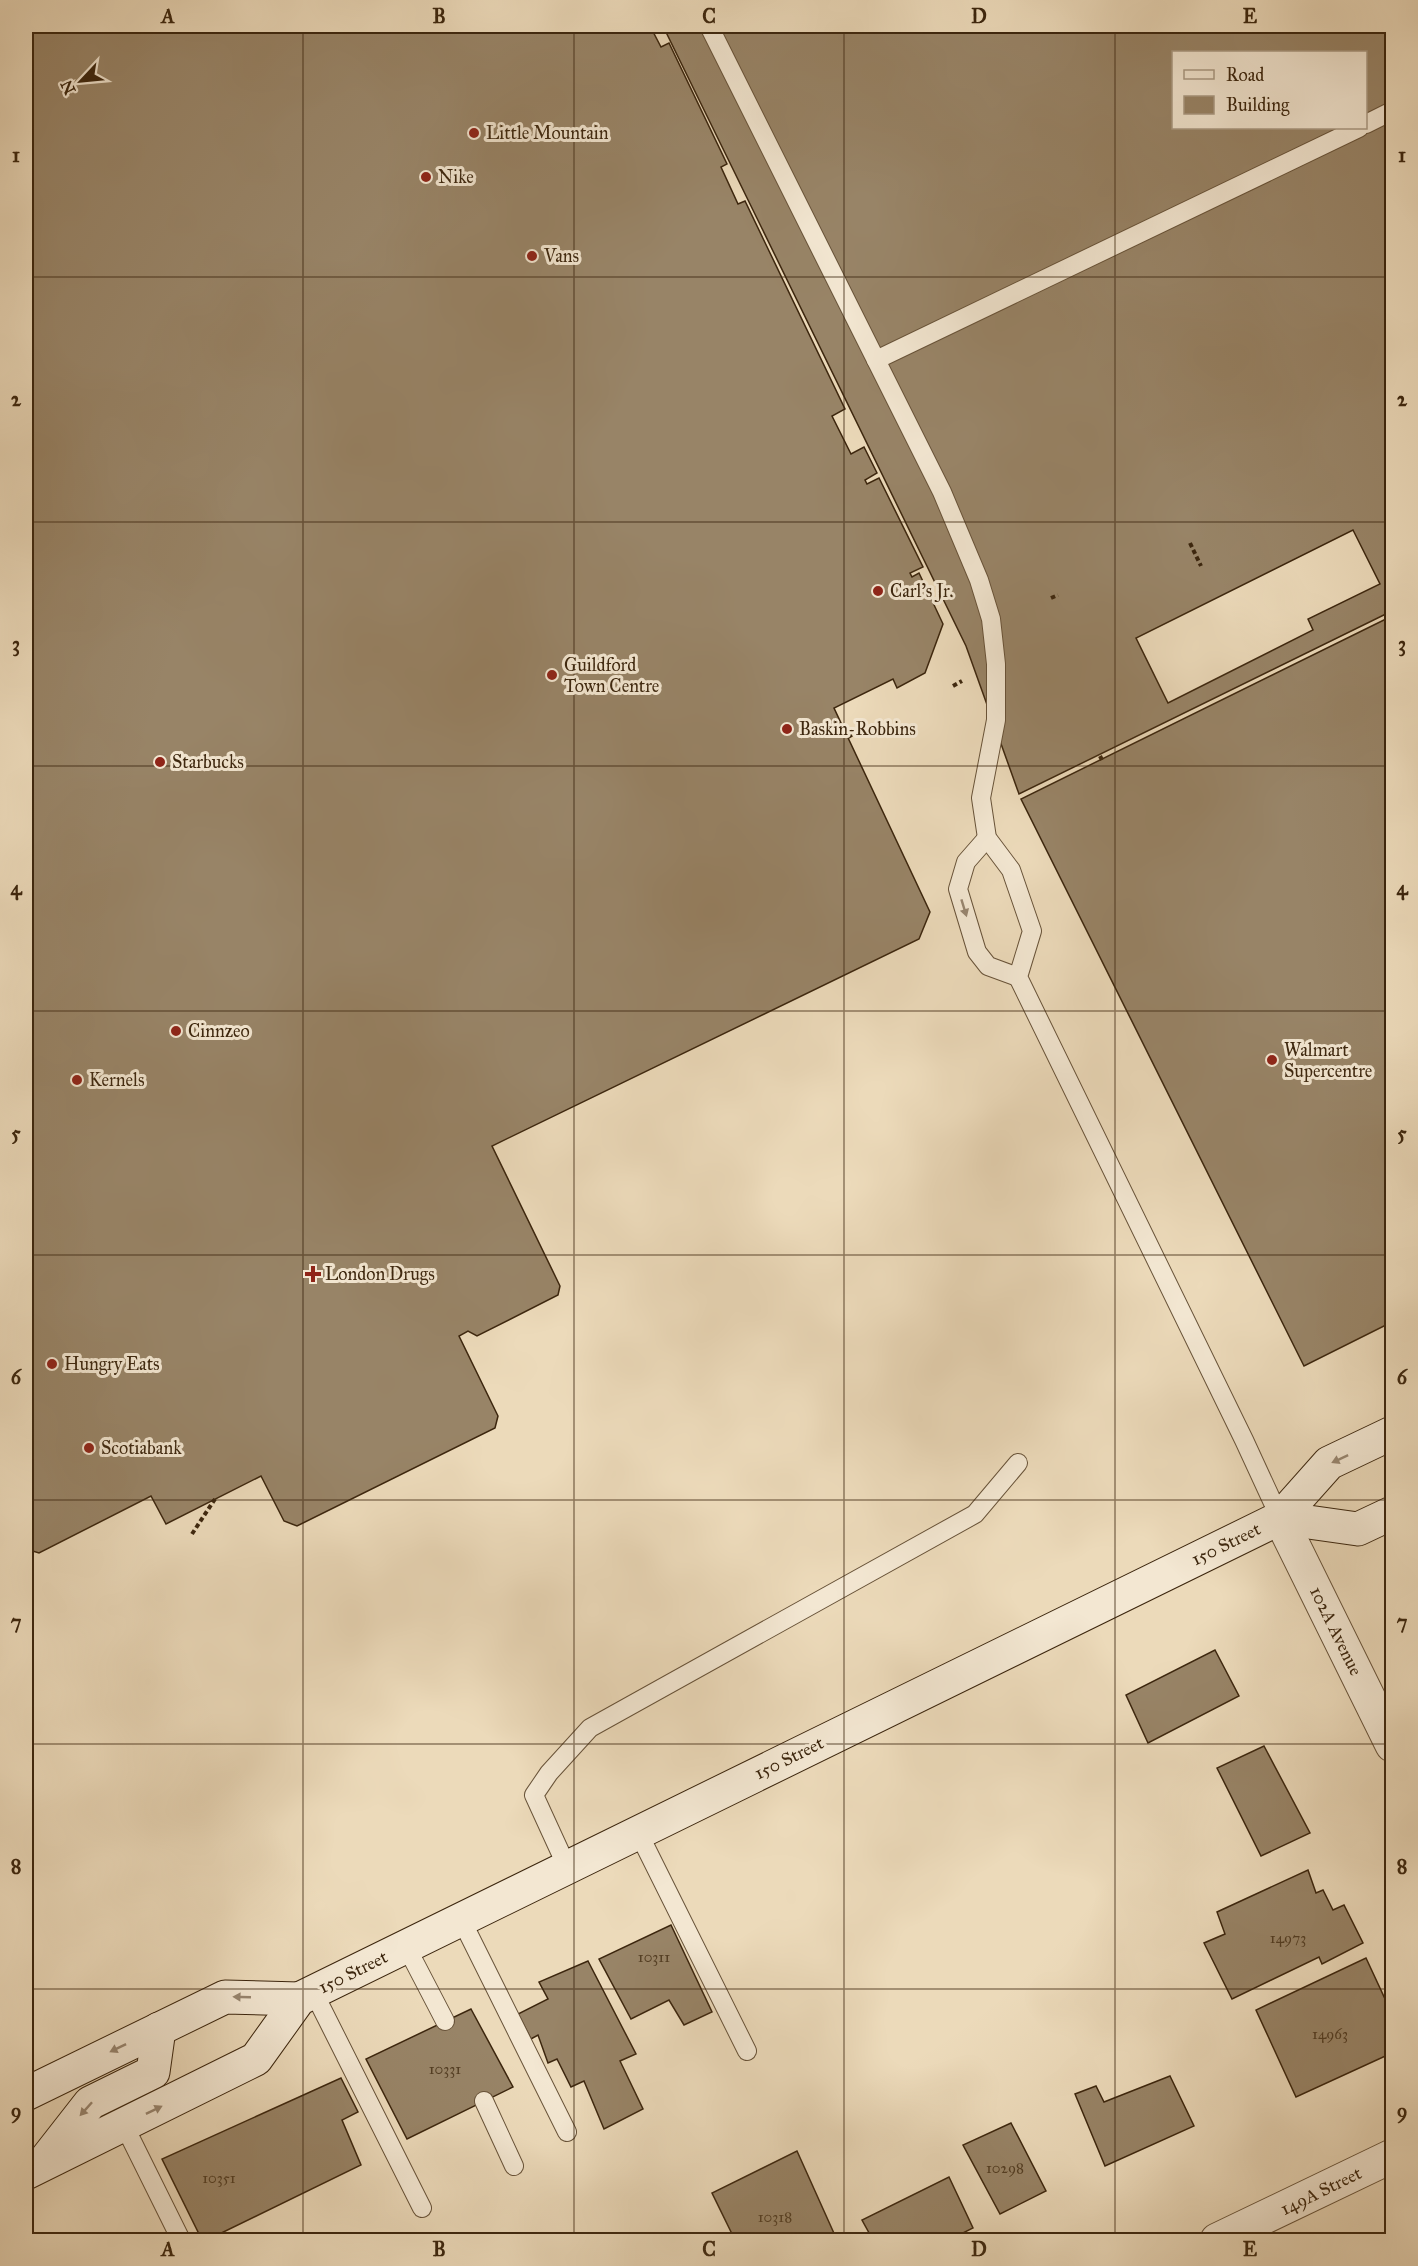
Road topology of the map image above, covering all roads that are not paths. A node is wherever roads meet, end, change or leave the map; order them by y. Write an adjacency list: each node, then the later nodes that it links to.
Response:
1 (709, 26): 5 (lane)
2 (1392, 111): 3 (lane)
3 (1367, 123)
4 (1357, 129): 5 (lane)
5 (876, 360): 6 (lane)
6 (987, 838): 7 (lane); 7 (lane, one-way to 7)
7 (1018, 977): 11 (lane)
8 (1392, 1434): 11 (main road, 150 Street, one-way to 11)
9 (1018, 1463): 14 (lane)
10 (1392, 1513): 11 (main road, 150 Street)
11 (1280, 1518): 12 (main road, 102A Avenue); 13 (main road, 150 Street)
12 (1392, 1745)
13 (638, 1832): 14 (main road, 150 Street); 20 (lane)
14 (567, 1867): 15 (main road, 150 Street)
15 (461, 1919): 16 (main road, 150 Street); 24 (lane)
16 (406, 1946): 17 (main road, 150 Street); 18 (lane)
17 (306, 1995): 19 (main road, 150 Street, one-way to 19); 23 (main road, 150 Street, one-way to 17); 28 (lane)
18 (445, 2021)
19 (159, 2029): 21 (main road, 150 Street, one-way to 21); 27 (main road, one-way to 27)
20 (747, 2051)
21 (26, 2094)
22 (484, 2101): 26 (lane)
23 (124, 2125): 27 (main road, 150 Street); 30 (lane)
24 (567, 2132)
25 (1392, 2157): 29 (main road, 149A Street)
26 (514, 2166)
27 (34, 2169)
28 (422, 2208)
29 (1226, 2238)
30 (181, 2241)

